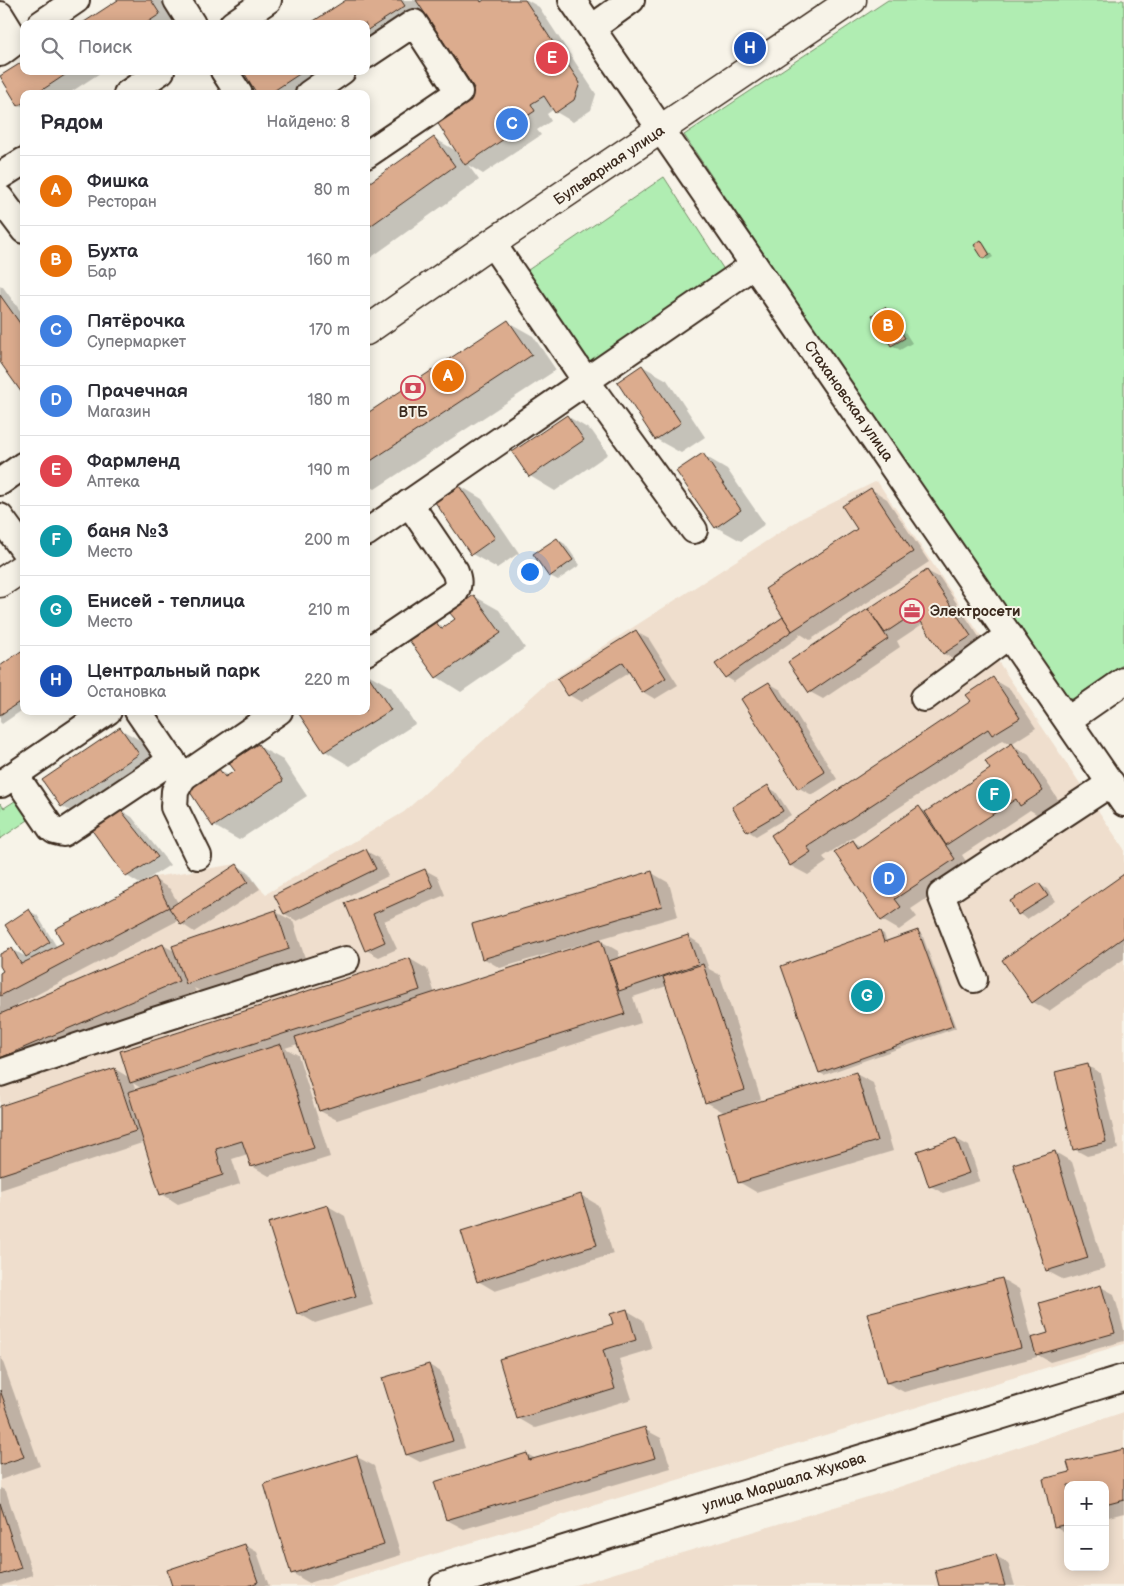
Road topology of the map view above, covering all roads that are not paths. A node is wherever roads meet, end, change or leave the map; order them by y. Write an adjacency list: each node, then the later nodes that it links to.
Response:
1 (76, 0): 8 (street)
2 (177, 0): 9 (street)
3 (268, 0): 10 (street)
4 (572, 0): 11 (street, Стахановская улица)
5 (631, 0): 11 (street)
6 (852, 0): 20 (main road, Бульварная улица)
7 (0, 15): 12 (street)
8 (47, 20)
9 (190, 20)
10 (239, 20)
11 (592, 28): 20 (street, Стахановская улица)
12 (13, 43)
13 (370, 52): 21 (street)
14 (155, 75): 17 (street)
15 (227, 75): 18 (street)
16 (336, 75): 19 (street)
17 (133, 90)
18 (236, 90)
19 (315, 90)
20 (661, 130): 26 (main road, Бульварная улица); 27 (street, Стахановская улица)
21 (370, 152)
22 (20, 164): 23 (street)
23 (0, 176)
24 (0, 198): 25 (street)
25 (20, 225)
26 (492, 243): 28 (main road, Бульварная улица); 29 (street)
27 (754, 265): 29 (street); 39 (street, Стахановская улица)
28 (370, 328)
29 (586, 381): 32 (street); 35 (street)
30 (20, 469): 31 (street)
31 (0, 482)
32 (408, 503): 34 (street); 40 (street)
33 (0, 517): 36 (street)
34 (370, 529)
35 (694, 530)
36 (20, 544)
37 (20, 570): 38 (main road)
38 (0, 583)
39 (1008, 635): 42 (street); 46 (street, Стахановская улица)
40 (370, 649)
41 (1124, 681): 46 (street)
42 (924, 698)
43 (102, 715): 48 (street)
44 (141, 715): 47 (street)
45 (273, 715): 47 (street)
46 (1068, 720): 49 (street, Стахановская улица)
47 (178, 769): 48 (street); 50 (street)
48 (7, 780)
49 (1117, 793): 52 (street)
50 (198, 856)
51 (346, 960): 53 (street)
52 (974, 978)
53 (0, 1073)
54 (1124, 1378): 55 (street, улица Маршала Жукова)
55 (443, 1586)

